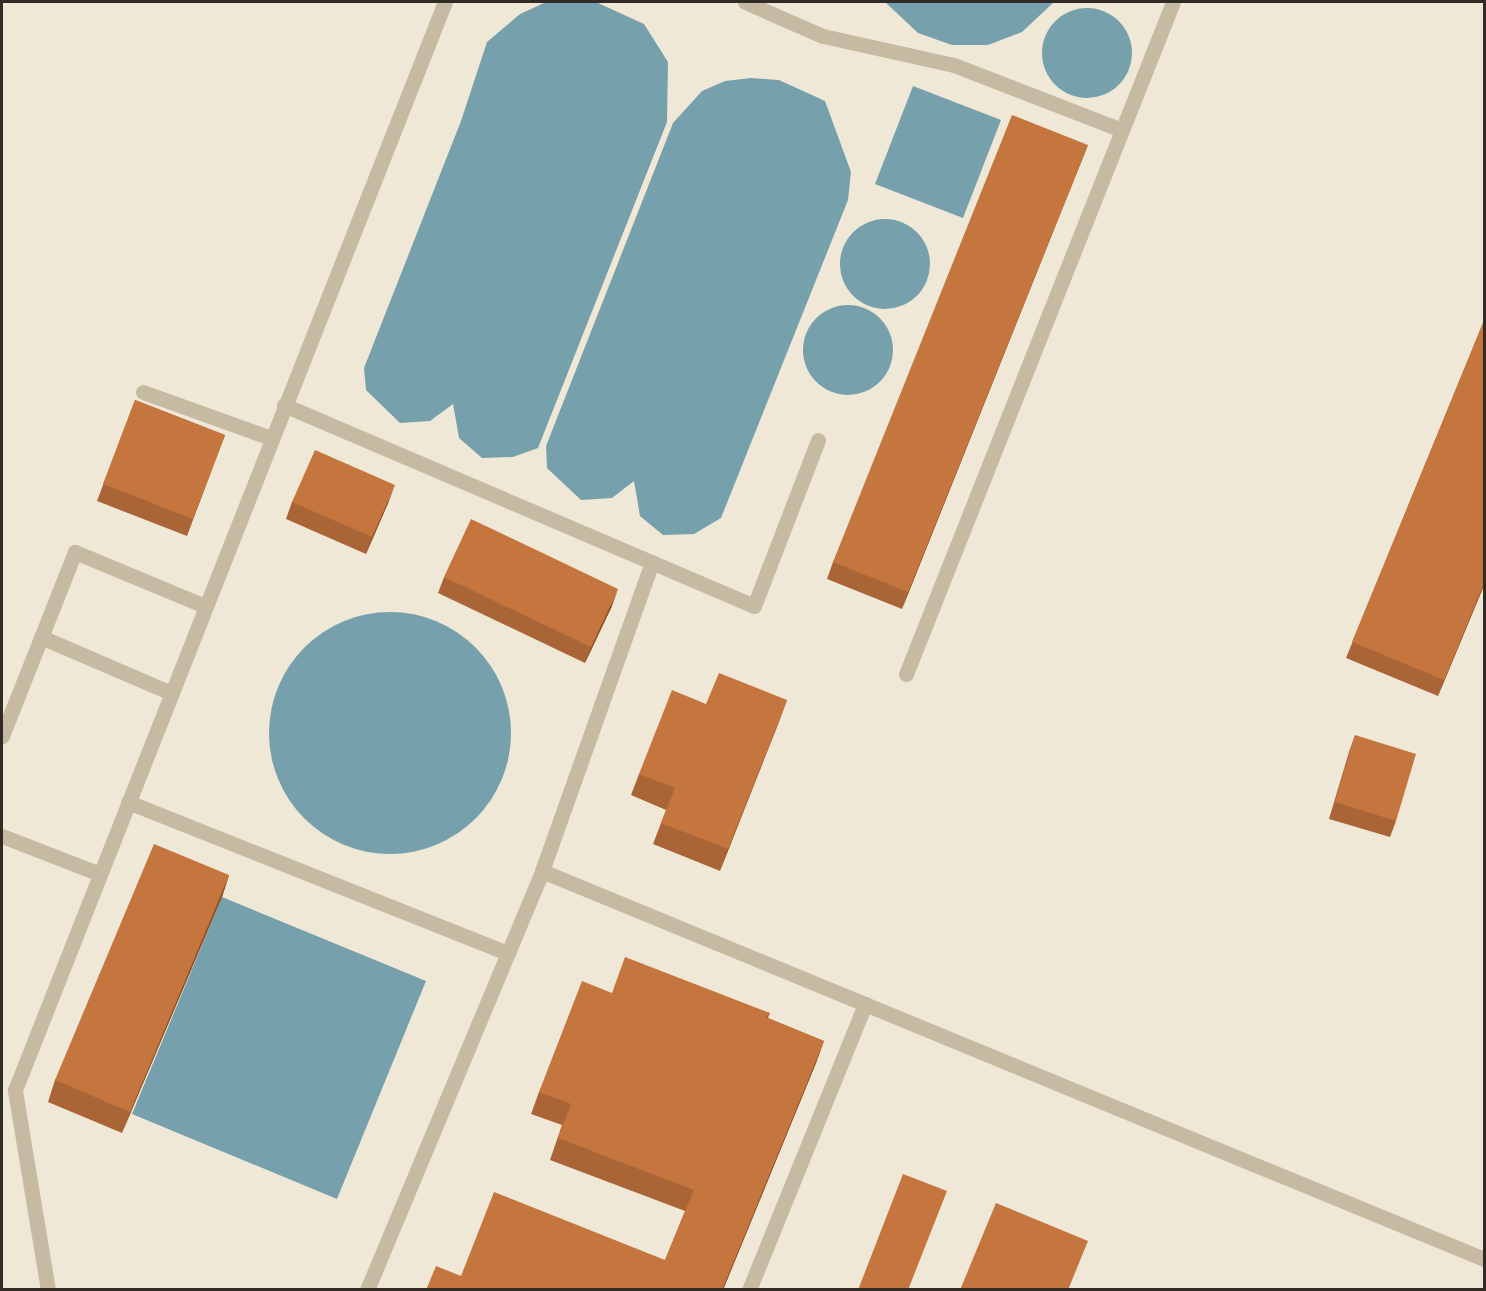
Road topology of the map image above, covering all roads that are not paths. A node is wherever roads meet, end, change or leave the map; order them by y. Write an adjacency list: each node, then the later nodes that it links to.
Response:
1 (445, 2): 6 (lane)
2 (745, 2): 4 (lane)
3 (1173, 2): 4 (lane)
4 (1122, 130): 12 (lane)
5 (143, 392): 7 (lane)
6 (284, 405): 7 (lane); 9 (lane)
7 (271, 438): 10 (lane)
8 (818, 440): 9 (lane)
9 (652, 562): 17 (lane)
10 (205, 606): 11 (lane); 13 (lane)
11 (41, 637): 13 (lane); 14 (lane)
12 (906, 674)
13 (171, 693): 15 (lane)
14 (2, 736)
15 (128, 802): 18 (lane); 19 (lane)
16 (2, 836): 18 (lane)
17 (542, 872): 19 (lane); 20 (lane)
18 (100, 874): 22 (lane)
19 (508, 953): 23 (lane)
20 (866, 1004): 21 (lane); 24 (lane)
21 (1485, 1259)
22 (48, 1290)
23 (367, 1290)
24 (748, 1290)

